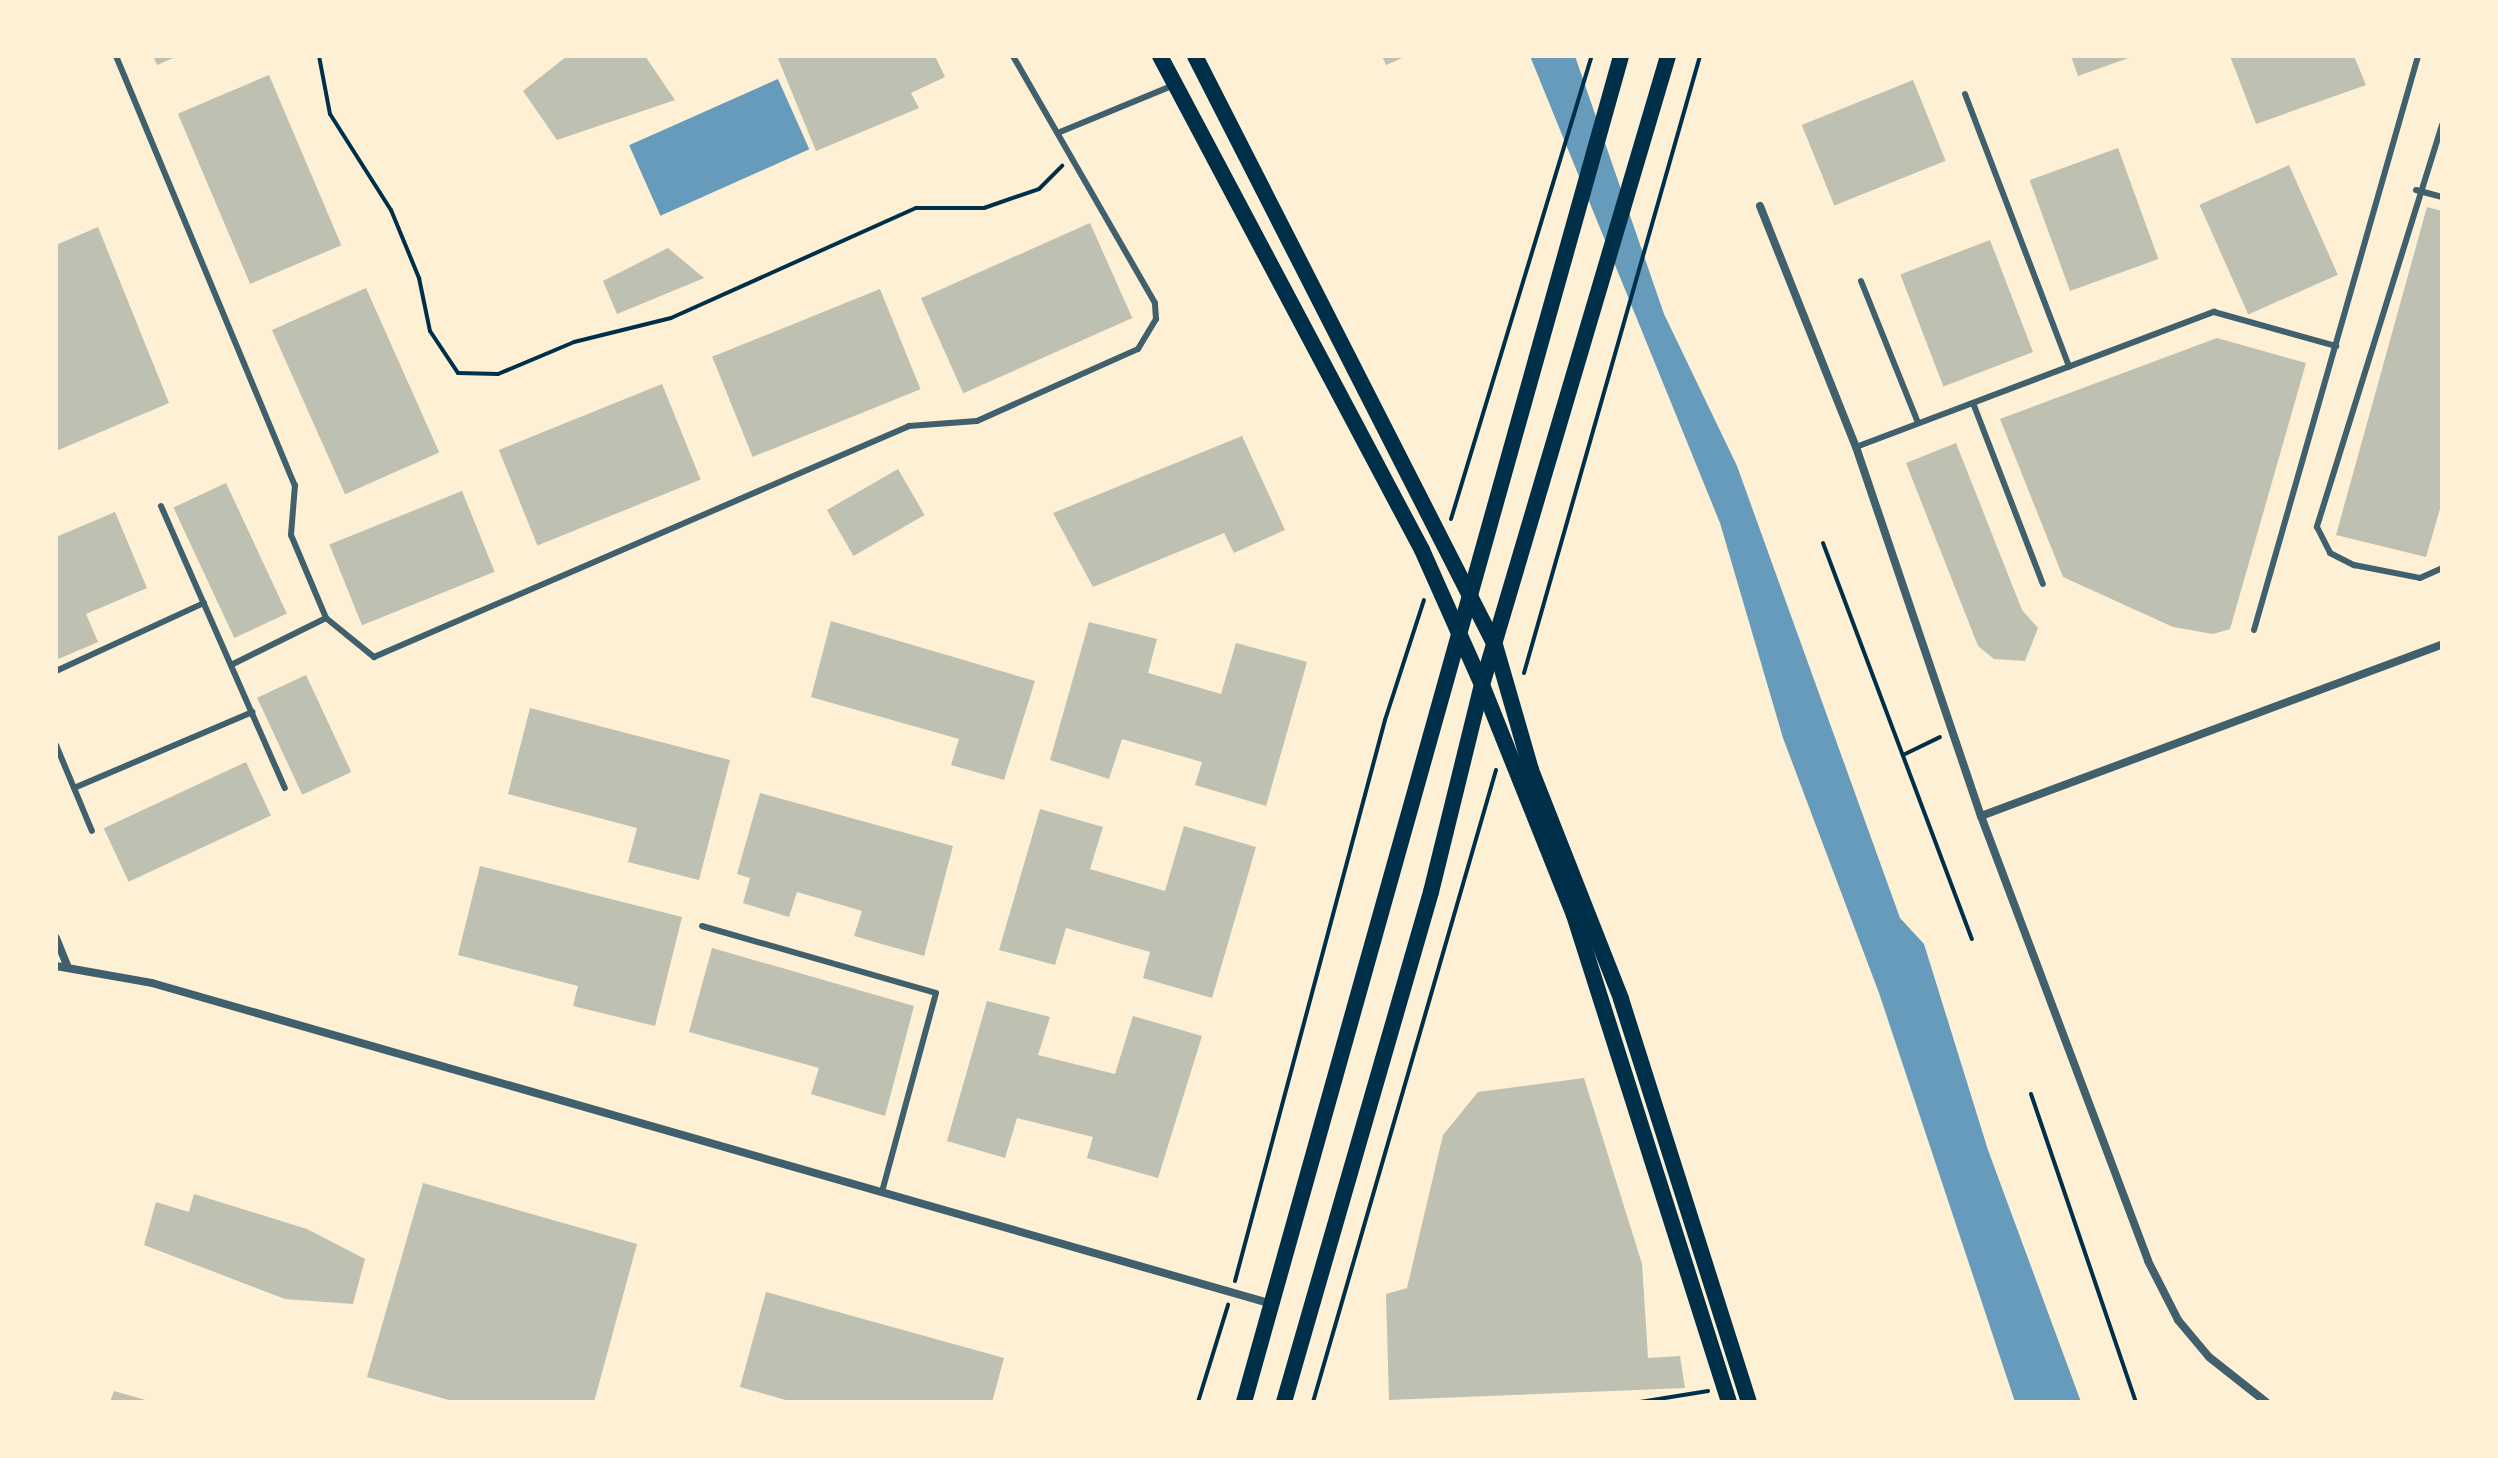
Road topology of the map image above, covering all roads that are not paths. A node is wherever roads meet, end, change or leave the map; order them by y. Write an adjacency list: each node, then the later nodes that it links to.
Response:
1 (116, 56): 26 (lane)
2 (1013, 56): 11 (lane)
3 (1160, 56): 8 (main road)
4 (1195, 56): 24 (main road)
5 (1621, 56): 24 (main road)
6 (1668, 56): 29 (main road)
7 (2418, 56): 16 (lane)
8 (1174, 85): 11 (lane); 28 (main road)
9 (1965, 94): 17 (lane)
10 (2442, 125): 12 (lane)
11 (1060, 132): 26 (lane)
12 (2416, 190): 13 (lane); 22 (lane)
13 (2442, 197)
14 (1760, 206): 20 (street)
15 (1861, 281): 19 (lane)
16 (2336, 346): 17 (lane); 27 (lane)
17 (2069, 367): 18 (lane)
18 (1973, 403): 19 (lane); 23 (lane)
19 (1918, 423): 20 (lane)
20 (1856, 447): 38 (street)
21 (161, 506): 25 (lane)
22 (2442, 568)
23 (2043, 584)
24 (1470, 593): 28 (main road); 29 (main road)
25 (204, 603): 31 (lane); 32 (lane)
26 (326, 618): 31 (lane)
27 (2254, 630)
28 (1458, 631): 33 (main road); 45 (main road)
29 (1495, 645): 33 (main road); 49 (main road)
30 (2442, 645): 38 (street)
31 (231, 665): 34 (lane)
32 (56, 671)
33 (1482, 685): 46 (main road); 48 (main road)
34 (252, 712): 36 (lane); 37 (lane)
35 (56, 745): 36 (lane)
36 (74, 788): 39 (lane)
37 (285, 788)
38 (1981, 816): 50 (street)
39 (92, 831)
40 (702, 926): 44 (lane)
41 (56, 938): 43 (street)
42 (56, 966): 43 (street)
43 (68, 967): 44 (street)
44 (882, 1192): 45 (street)
45 (1272, 1304): 47 (main road)
46 (1727, 1395)
47 (1244, 1402)
48 (1284, 1402)
49 (1749, 1402)
50 (2266, 1402)

